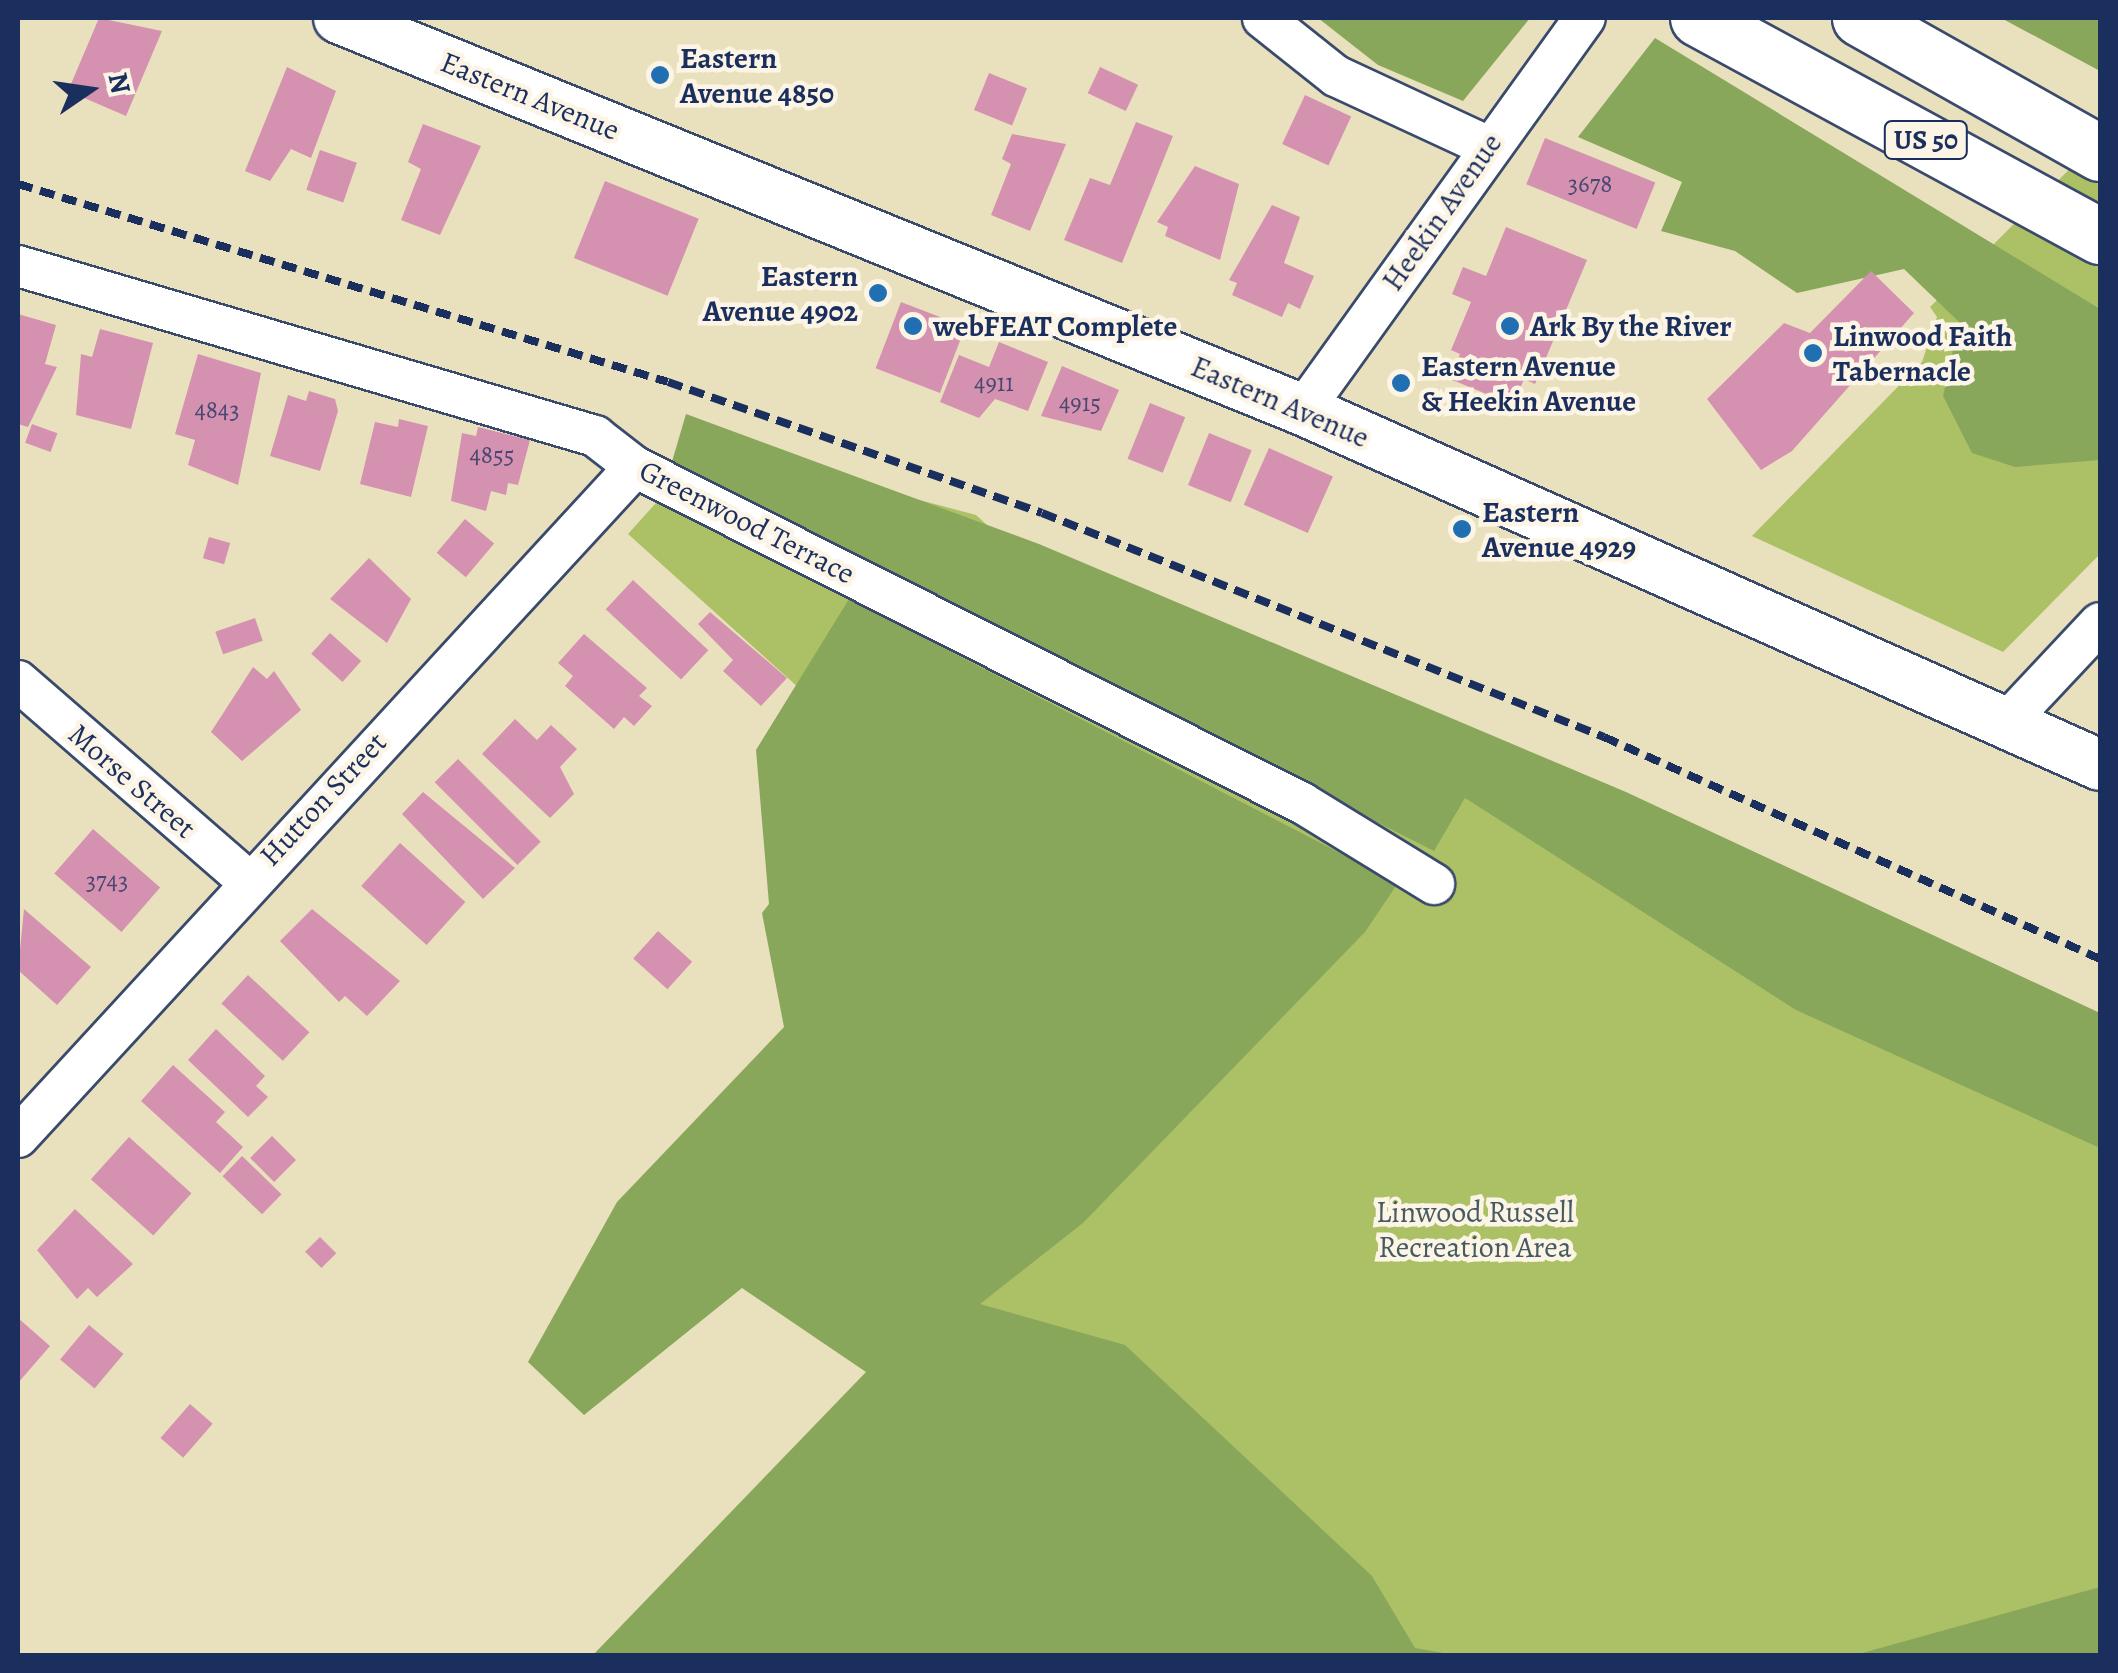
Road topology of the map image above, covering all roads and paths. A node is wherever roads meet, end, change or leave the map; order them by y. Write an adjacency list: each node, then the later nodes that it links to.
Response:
1 (339, 18): 10 (main road, Eastern Avenue)
2 (1263, 18): 6 (street)
3 (1585, 18): 6 (street, Heekin Avenue)
4 (1698, 18): 8 (highway, US 50)
5 (1860, 18): 7 (highway, US 50)
6 (1487, 146): 10 (street, Heekin Avenue)
7 (2100, 153)
8 (2100, 236)
9 (18, 266): 11 (street, Greenwood Terrace)
10 (1303, 410): 14 (main road, Eastern Avenue)
11 (635, 467): 16 (street, Hutton Street); 17 (street, Greenwood Terrace)
12 (2100, 623): 14 (street)
13 (18, 681): 16 (street, Morse Street)
14 (2008, 721): 15 (main road, Eastern Avenue)
15 (2100, 764)
16 (247, 880): 18 (street, Hutton Street)
17 (1434, 884)
18 (18, 1136)

